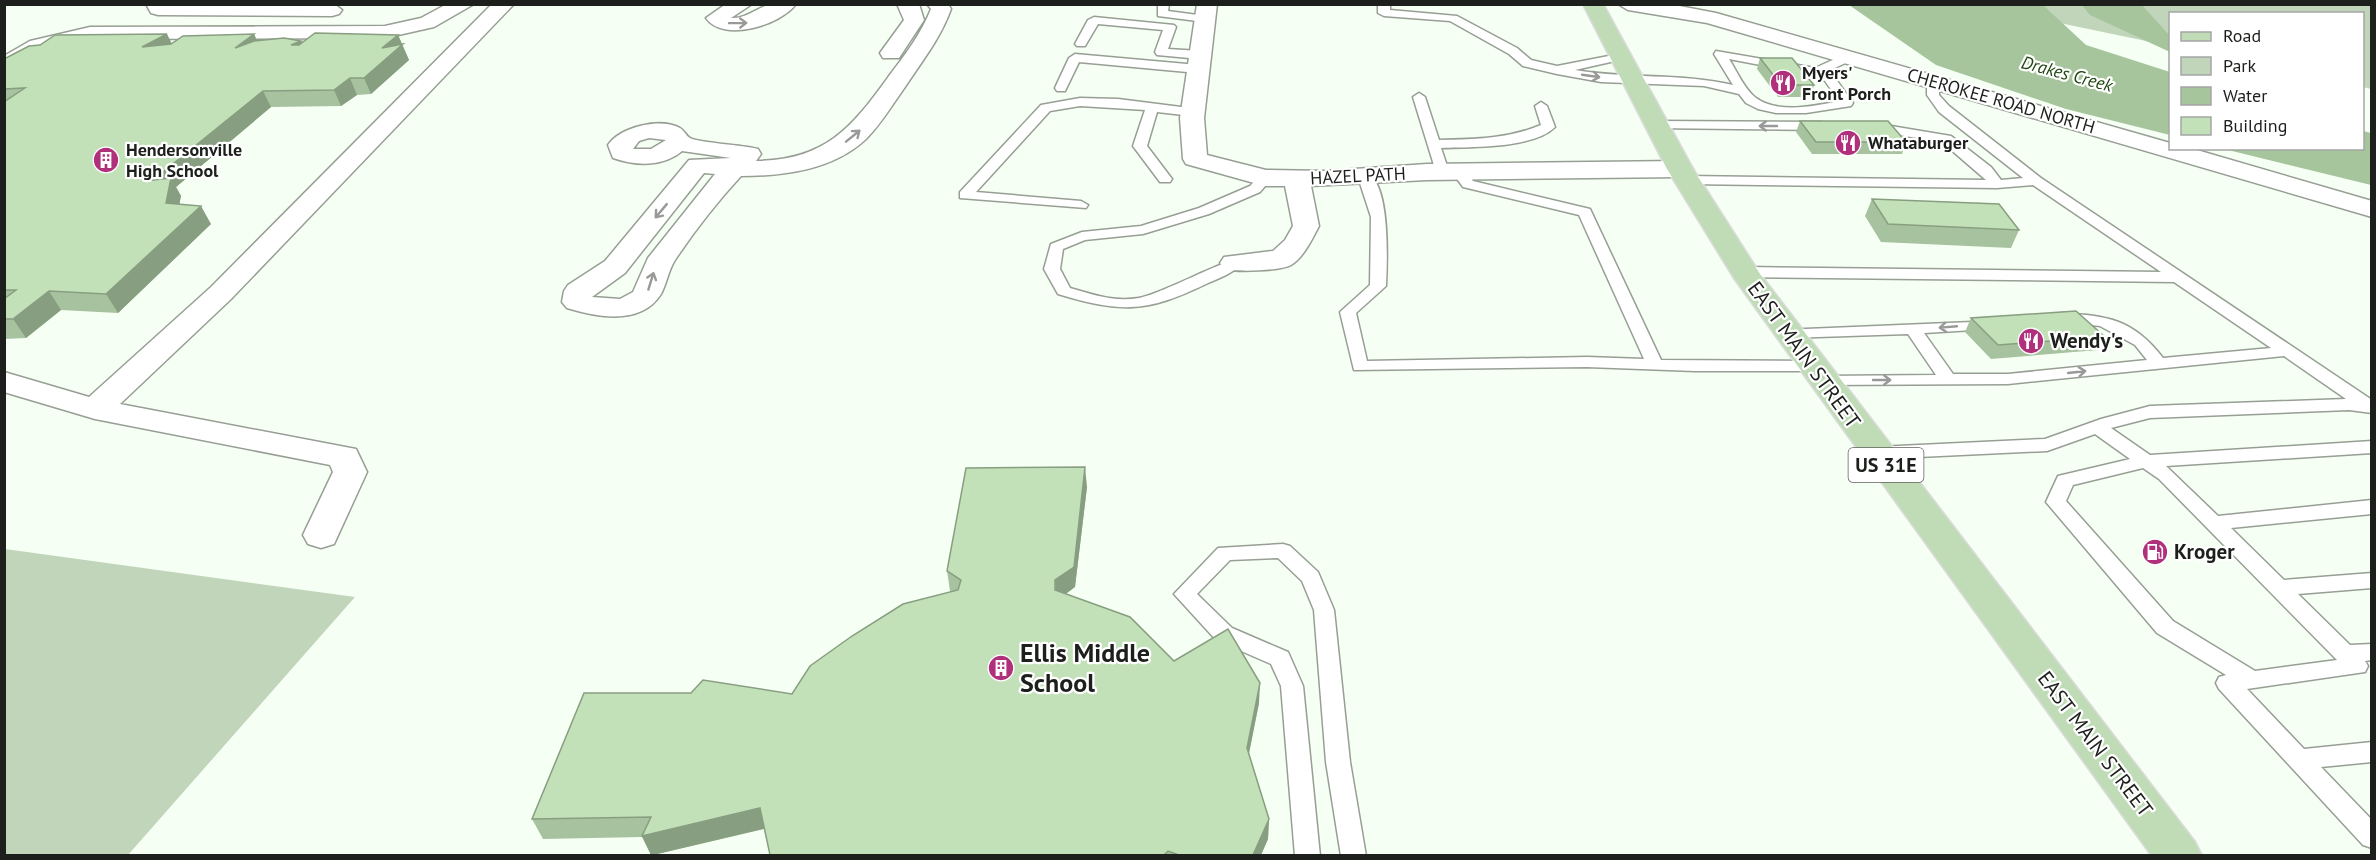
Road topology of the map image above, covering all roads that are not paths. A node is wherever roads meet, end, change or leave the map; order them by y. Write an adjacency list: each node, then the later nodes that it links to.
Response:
1 (156, 4): 11 (street)
2 (504, 4): 68 (street)
3 (742, 4): 4 (street, one-way to 4)
4 (786, 4)
5 (1164, 4): 14 (lane)
6 (1383, 4): 23 (lane)
7 (1593, 4): 21 (main road, EAST MAIN STREET / US 31E)
8 (1628, 4): 18 (street, CHEROKEE ROAD NORTH)
9 (460, 8): 12 (street); 20 (street)
10 (942, 8): 13 (street); 17 (street)
11 (349, 10)
12 (397, 10)
13 (910, 10): 16 (street)
14 (1206, 12): 19 (street, HAZEL PATH)
15 (1081, 45): 19 (lane)
16 (894, 48): 17 (street); 25 (street)
17 (920, 49): 31 (street)
18 (1848, 57): 24 (lane); 26 (street, CHEROKEE ROAD NORTH)
19 (1199, 62): 28 (lane); 34 (street, HAZEL PATH)
20 (4, 66)
21 (1627, 68): 23 (lane); 23 (lane, one-way to 21); 27 (lane); 35 (main road, EAST MAIN STREET / US 31E)
22 (1727, 69): 24 (lane); 27 (lane); 29 (lane)
23 (1557, 70)
24 (1816, 72): 29 (lane)
25 (875, 75)
26 (1933, 81): 40 (street, CHEROKEE ROAD NORTH); 50 (lane)
27 (1704, 82): 29 (lane)
28 (1061, 88)
29 (1743, 91)
30 (1419, 97): 38 (lane)
31 (882, 102): 43 (street); 43 (street, one-way to 31)
32 (1541, 106): 38 (lane)
33 (1152, 108): 34 (lane); 48 (lane); 52 (lane)
34 (1192, 112): 47 (street, HAZEL PATH)
35 (1657, 125): 36 (lane, one-way to 35); 45 (main road, EAST MAIN STREET / US 31E)
36 (1833, 126)
37 (1856, 126): 51 (lane)
38 (1433, 144): 44 (lane)
39 (666, 149): 42 (street)
40 (2169, 150)
41 (2170, 150): 53 (street, CHEROKEE ROAD NORTH)
42 (706, 157): 43 (street); 43 (street, one-way to 43)
43 (740, 162)
44 (1450, 172): 45 (street, HAZEL PATH); 46 (street, HAZEL PATH); 62 (lane)
45 (1684, 175): 51 (lane); 55 (main road, EAST MAIN STREET / US 31E)
46 (1365, 177): 49 (street, HAZEL PATH); 62 (lane)
47 (1265, 178): 49 (street, HAZEL PATH); 54 (lane)
48 (1165, 179)
49 (1297, 179): 54 (street)
50 (2036, 181): 51 (lane); 56 (lane)
51 (1997, 184)
52 (1081, 205)
53 (2372, 209)
54 (1234, 263)
55 (1744, 272): 56 (lane); 60 (main road, EAST MAIN STREET / US 31E)
56 (2178, 278): 61 (lane)
57 (2042, 319): 63 (lane)
58 (2007, 322): 59 (lane, one-way to 59)
59 (1913, 329): 60 (lane); 65 (lane)
60 (1788, 333): 64 (main road, EAST MAIN STREET / US 31E)
61 (2289, 351): 63 (lane); 67 (lane)
62 (1655, 364): 64 (lane)
63 (2158, 364): 65 (lane, one-way to 63)
64 (1818, 373): 65 (lane, one-way to 65); 71 (main road, EAST MAIN STREET / US 31E)
65 (1948, 379)
66 (4, 382): 68 (street)
67 (2371, 403): 69 (lane)
68 (95, 409): 75 (street)
69 (2098, 426): 71 (lane); 72 (lane)
70 (2372, 447): 72 (lane)
71 (1877, 453): 86 (main road, EAST MAIN STREET / US 31E)
72 (2147, 461): 74 (lane); 80 (lane)
73 (2372, 507): 74 (lane)
74 (2214, 523): 77 (lane)
75 (321, 536)
76 (2372, 580): 77 (lane)
77 (2279, 588): 79 (lane)
78 (2372, 652): 79 (lane)
79 (2344, 654): 80 (lane)
80 (2253, 680): 82 (lane)
81 (2372, 752): 82 (lane)
82 (2299, 759): 83 (lane)
83 (2372, 837)
84 (1308, 855): 85 (lane)
85 (1354, 855)
86 (2179, 855)

